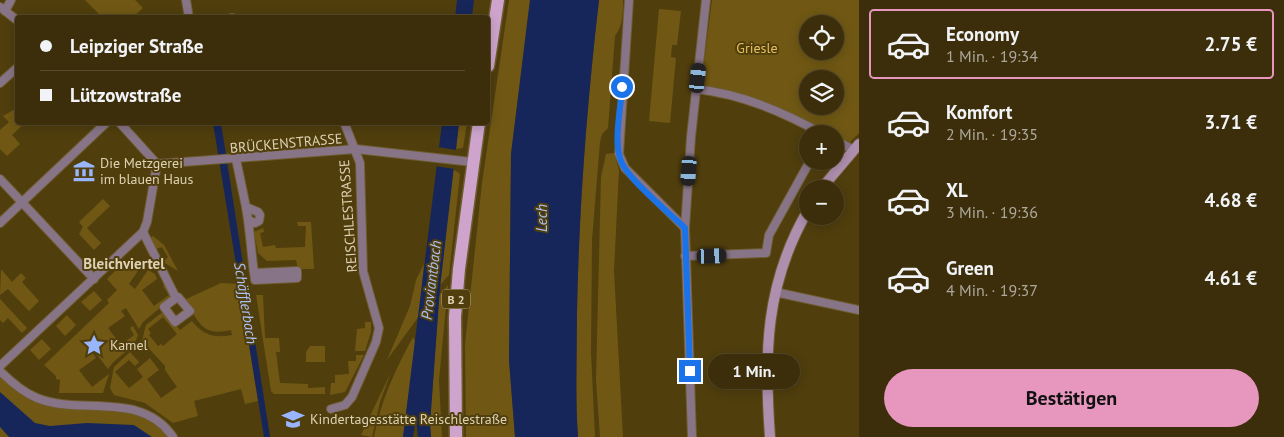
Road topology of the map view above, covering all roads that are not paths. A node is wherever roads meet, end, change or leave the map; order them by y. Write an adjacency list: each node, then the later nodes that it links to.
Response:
1 (11, 0): 6 (street)
2 (186, 0): 7 (street)
3 (498, 0): 9 (main road)
4 (629, 0): 32 (street)
5 (706, 0): 12 (street)
6 (2, 9): 8 (street)
7 (188, 15)
8 (15, 19)
9 (490, 53)
10 (15, 70): 11 (street)
11 (0, 83)
12 (696, 89): 17 (street); 32 (street)
13 (104, 125): 27 (street)
14 (122, 125): 23 (street)
15 (345, 125): 20 (street, REISCHLESTRASSE)
16 (478, 125): 22 (main road, B 2)
17 (803, 125)
18 (844, 143): 19 (street)
19 (856, 147): 26 (street)
20 (356, 149): 21 (street, BRÜCKENSTRASSE); 22 (street, BRÜCKENSTRASSE); 42 (street, REISCHLESTRASSE)
21 (236, 159): 23 (street, BRÜCKENSTRASSE); 28 (street)
22 (472, 162): 44 (main road, B 2)
23 (157, 164): 33 (street)
24 (805, 170): 34 (street)
25 (0, 179): 27 (street)
26 (828, 180)
27 (22, 202): 30 (street); 36 (street)
28 (246, 208): 29 (street); 29 (street)
29 (248, 220): 35 (street)
30 (0, 223)
31 (800, 225): 37 (street)
32 (685, 228): 34 (street)
33 (143, 232): 36 (street); 38 (street)
34 (685, 256): 45 (street)
35 (254, 272): 35 (street)
36 (94, 279): 40 (street)
37 (776, 292): 39 (street); 46 (street)
38 (176, 298)
39 (859, 310)
40 (0, 366)
41 (0, 371): 43 (street)
42 (331, 409)
43 (173, 437)
44 (456, 437)
45 (692, 437)
46 (770, 437)

